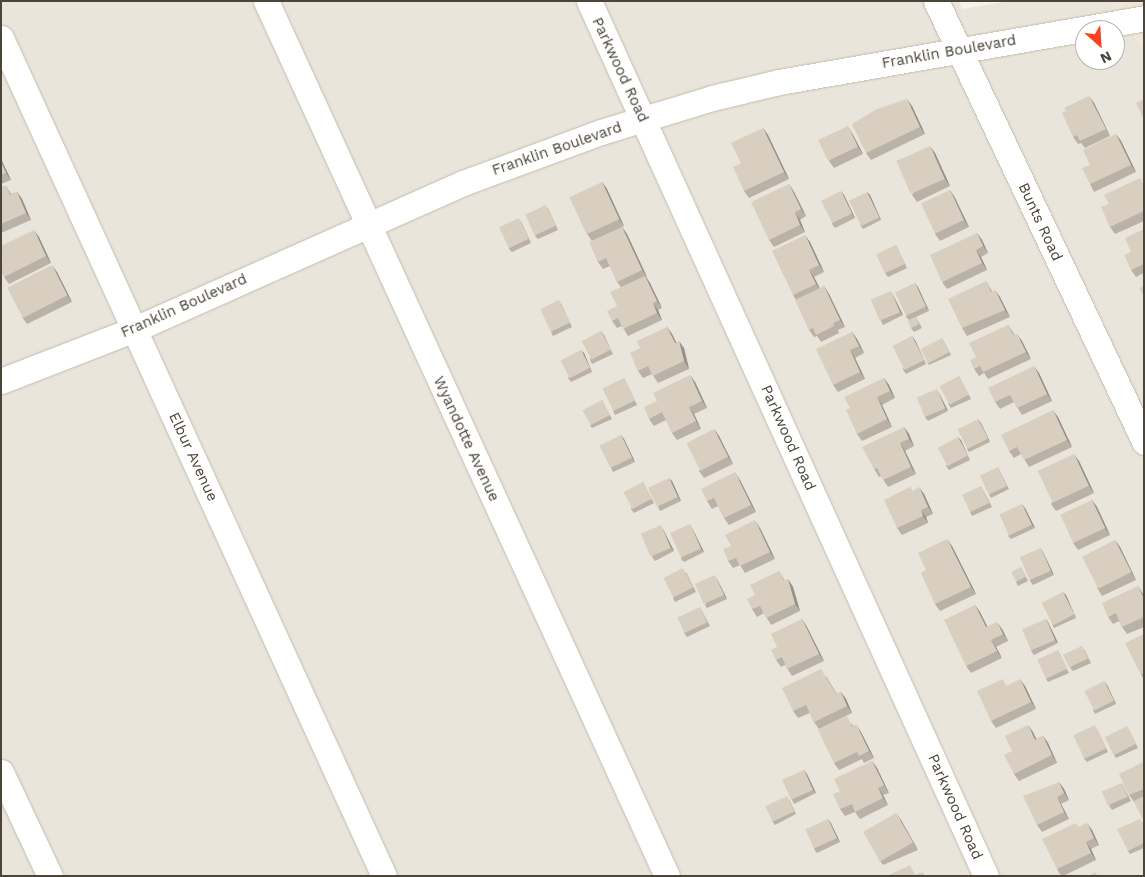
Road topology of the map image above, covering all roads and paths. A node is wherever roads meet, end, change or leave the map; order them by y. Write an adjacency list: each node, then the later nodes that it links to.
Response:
1 (266, 1): 8 (street, Wyandotte Avenue)
2 (588, 1): 7 (street, Parkwood Road)
3 (936, 1): 6 (street, Bunts Road)
4 (1144, 18): 6 (street, Franklin Boulevard)
5 (1, 38): 9 (street, Elbur Avenue)
6 (959, 50): 7 (street, Franklin Boulevard); 11 (street, Bunts Road)
7 (644, 120): 8 (street, Franklin Boulevard); 16 (street, Parkwood Road)
8 (367, 224): 9 (street, Franklin Boulevard); 15 (street, Wyandotte Avenue)
9 (135, 329): 10 (street, Franklin Boulevard); 14 (street, Elbur Avenue)
10 (1, 381)
11 (1144, 442)
12 (1, 772): 13 (street)
13 (50, 876)
14 (384, 876)
15 (668, 876)
16 (986, 876)

